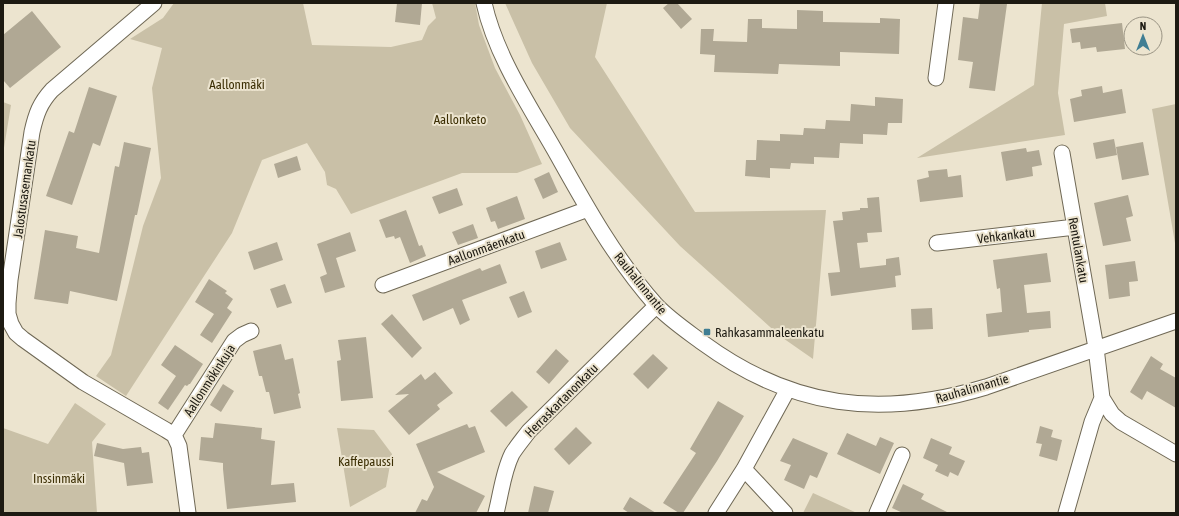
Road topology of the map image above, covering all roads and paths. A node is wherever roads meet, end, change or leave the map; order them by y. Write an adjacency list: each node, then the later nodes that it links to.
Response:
1 (154, 3): 16 (street, Jalostusasemankatu)
2 (484, 3): 6 (street, Rauhalinnantie)
3 (946, 3): 4 (street)
4 (936, 78)
5 (1062, 153): 7 (street, Rentulankatu)
6 (588, 209): 9 (street, Aallonmäenkatu); 10 (street, Rauhalinnantie)
7 (1075, 226): 8 (street, Vehkankatu); 13 (street, Rentulankatu)
8 (937, 243)
9 (383, 285)
10 (656, 306): 14 (street, Rauhalinnantie); 21 (street, Herraskartanonkatu)
11 (1176, 321): 13 (street, Rauhalinnantie)
12 (251, 331): 16 (street, Aallonmökinkuja)
13 (1096, 348): 14 (street, Rauhalinnantie); 15 (street, Rentulankatu)
14 (788, 389): 19 (street)
15 (1102, 398): 17 (street); 25 (street)
16 (174, 435): 20 (street)
17 (1176, 454)
18 (902, 455): 24 (street)
19 (744, 469): 22 (street); 23 (street)
20 (188, 513)
21 (496, 513)
22 (716, 513)
23 (785, 513)
24 (877, 513)
25 (1066, 513)

